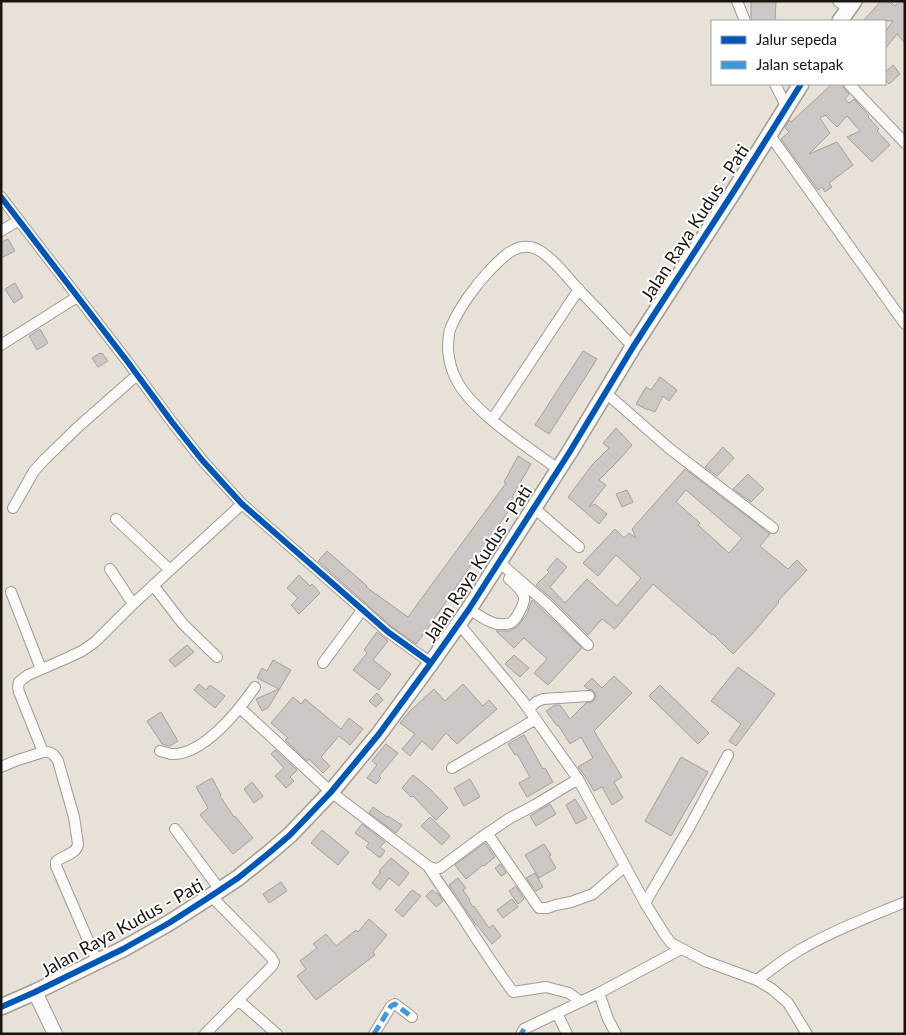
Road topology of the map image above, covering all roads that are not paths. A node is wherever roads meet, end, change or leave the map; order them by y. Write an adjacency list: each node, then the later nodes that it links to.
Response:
1 (737, 1): 2 (street)
2 (746, 20)
3 (776, 85): 6 (street)
4 (800, 85): 6 (highway, Jalan Raya Kudus - Pati)
5 (850, 85): 8 (street)
6 (786, 106): 7 (highway, Jalan Raya Kudus - Pati)
7 (769, 134): 14 (street); 16 (highway, Jalan Raya Kudus - Pati)
8 (905, 143)
9 (1, 196): 10 (street)
10 (19, 220): 11 (street); 13 (street)
11 (1, 231)
12 (579, 290): 16 (street); 19 (street); 19 (street)
13 (77, 297): 15 (street); 17 (street)
14 (905, 324)
15 (1, 346)
16 (633, 348): 18 (highway, Jalan Raya Kudus - Pati)
17 (138, 375): 21 (street); 22 (street)
18 (606, 393): 20 (highway, Jalan Raya Kudus - Pati); 25 (street)
19 (492, 420): 20 (street)
20 (558, 469): 23 (highway, Jalan Raya Kudus - Pati)
21 (242, 504): 29 (street); 33 (street)
22 (13, 508)
23 (534, 508): 26 (street); 27 (highway, Jalan Raya Kudus - Pati)
24 (116, 519): 29 (street)
25 (773, 528)
26 (579, 547)
27 (498, 565): 34 (highway, Jalan Raya Kudus - Pati); 34 (street); 36 (street)
28 (110, 569): 32 (street)
29 (170, 570): 30 (street)
30 (154, 585): 32 (street); 37 (street)
31 (11, 592): 40 (street)
32 (133, 604): 40 (street)
33 (362, 609): 38 (street); 39 (street)
34 (469, 609): 35 (highway, Jalan Raya Kudus - Pati)
35 (459, 624): 39 (highway, Jalan Raya Kudus - Pati); 44 (street)
36 (588, 645)
37 (217, 657)
38 (323, 662)
39 (431, 663): 52 (highway, Jalan Raya Kudus - Pati)
40 (41, 669): 47 (street)
41 (255, 687): 43 (street)
42 (589, 696): 44 (street)
43 (240, 708): 46 (street); 52 (street)
44 (529, 708): 45 (street)
45 (536, 719): 50 (street); 51 (street)
46 (160, 750)
47 (43, 752): 49 (street); 61 (street)
48 (728, 755): 59 (street)
49 (1, 767)
50 (452, 768)
51 (578, 779): 54 (street); 56 (street)
52 (331, 792): 55 (street); 57 (highway, Jalan Raya Kudus - Pati)
53 (175, 829): 57 (street)
54 (487, 833): 55 (street); 56 (street)
55 (428, 866): 66 (street)
56 (624, 867): 59 (street)
57 (216, 893): 61 (highway, Jalan Raya Kudus - Pati); 65 (street)
58 (905, 902): 62 (street)
59 (645, 903): 60 (street)
60 (681, 949): 62 (street); 64 (street)
61 (97, 961): 63 (highway, Jalan Raya Kudus - Pati)
62 (756, 980): 77 (street)
63 (35, 992): 67 (highway, Jalan Raya Kudus - Pati); 70 (main road)
64 (599, 993): 66 (street); 76 (street)
65 (238, 1000): 71 (street); 72 (street)
66 (580, 1002): 68 (street)
67 (1, 1007)
68 (557, 1013): 74 (street); 75 (street)
69 (412, 1017): 73 (street)
70 (55, 1034)
71 (205, 1034)
72 (277, 1034)
73 (374, 1034)
74 (522, 1034)
75 (567, 1034)
76 (616, 1034)
77 (807, 1034)

